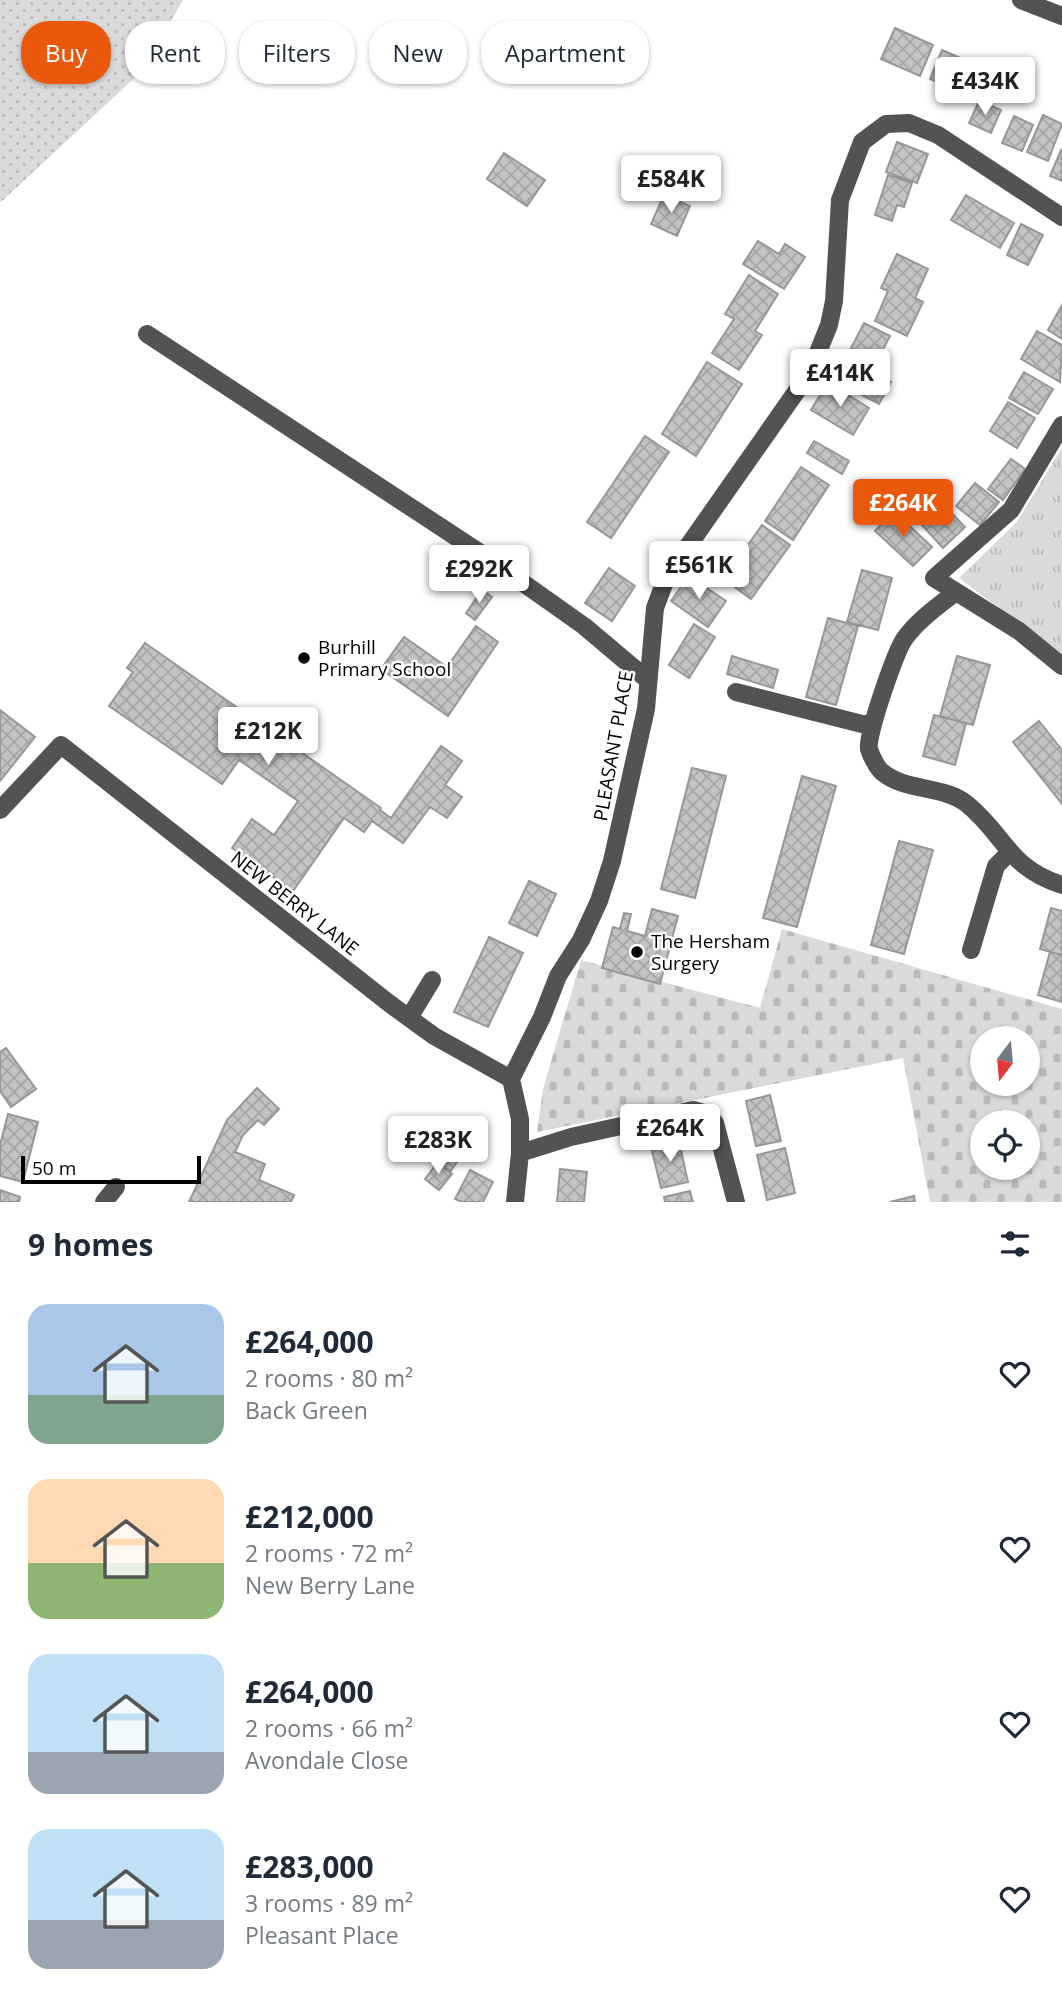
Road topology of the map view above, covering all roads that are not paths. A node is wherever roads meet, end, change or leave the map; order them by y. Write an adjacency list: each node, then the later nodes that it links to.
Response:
1 (1021, 0): 2 (street)
2 (1062, 16)
3 (1062, 217): 8 (street, PLEASANT PLACE)
4 (147, 334): 8 (street)
5 (1062, 425): 6 (street)
6 (956, 592): 7 (street); 10 (street)
7 (1062, 666)
8 (648, 680): 17 (street, PLEASANT PLACE)
9 (736, 692): 10 (street)
10 (873, 724): 12 (street)
11 (0, 810): 16 (street, NEW BERRY LANE)
12 (1010, 852): 13 (street); 14 (street)
13 (1062, 885)
14 (971, 950)
15 (432, 980): 16 (street)
16 (409, 1018): 17 (street, NEW BERRY LANE)
17 (511, 1079): 18 (street)
18 (520, 1153): 21 (street); 22 (street)
19 (116, 1187): 20 (street)
20 (104, 1202)
21 (515, 1202)
22 (736, 1202)

